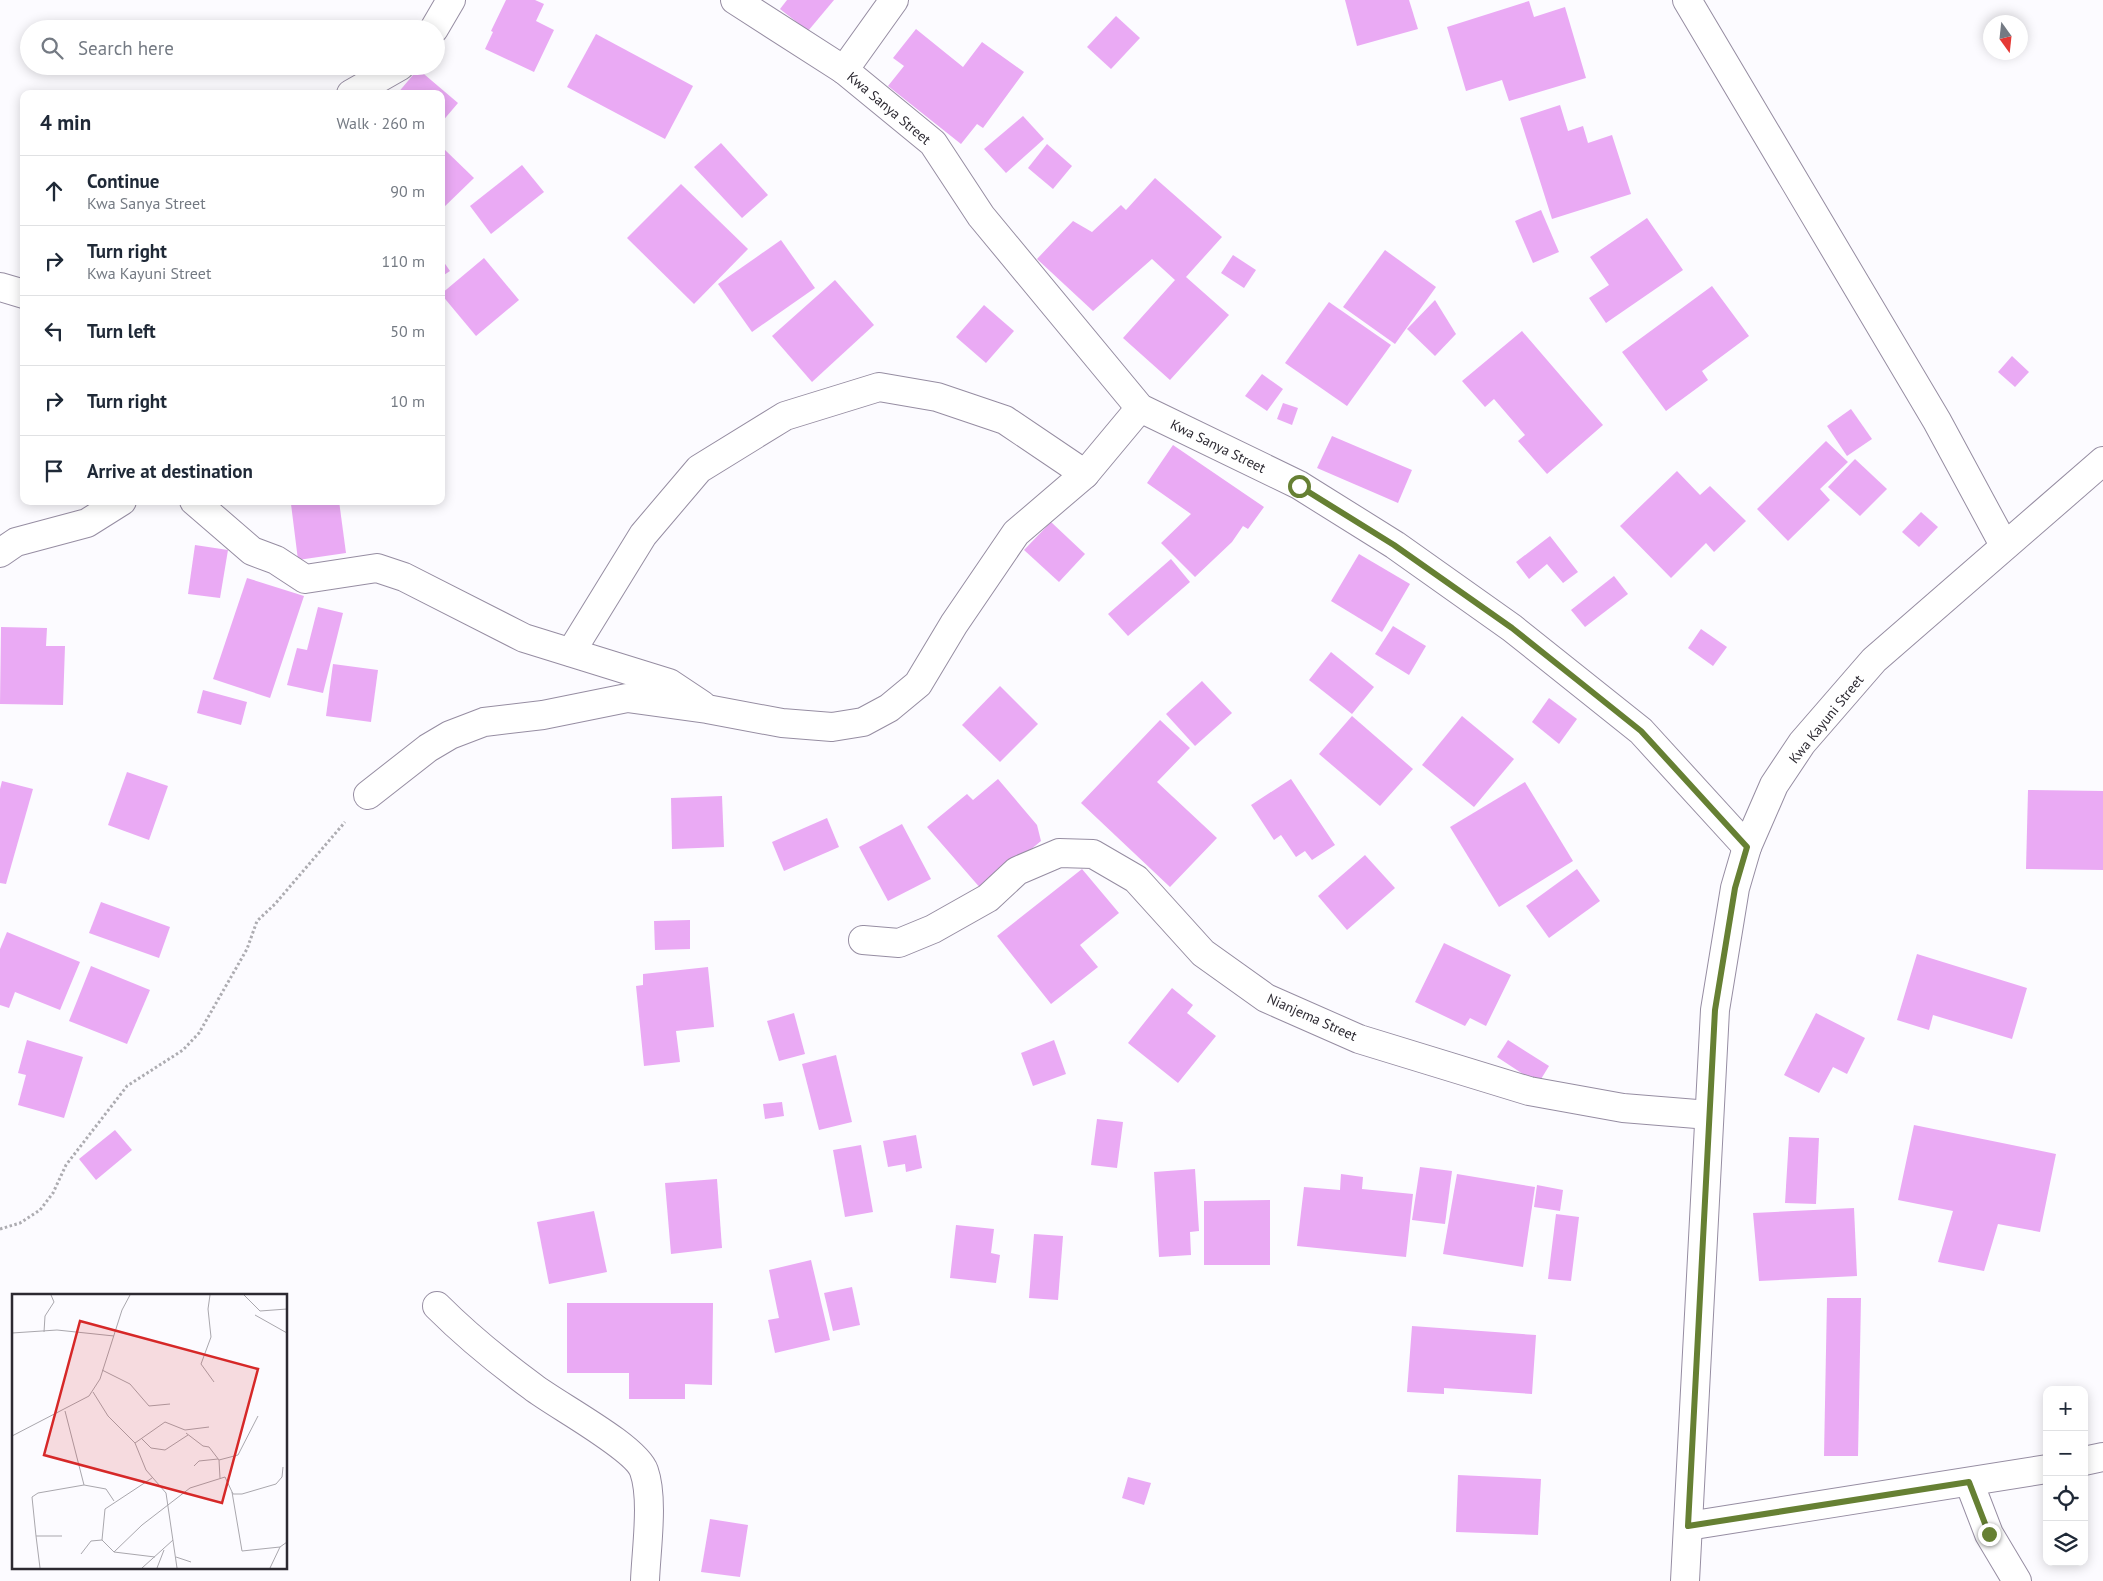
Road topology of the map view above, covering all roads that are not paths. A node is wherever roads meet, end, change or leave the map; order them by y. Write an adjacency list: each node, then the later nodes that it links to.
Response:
1 (451, 0): 5 (street)
2 (735, 0): 6 (street, Kwa Sanya Street)
3 (894, 0): 6 (street)
4 (1687, 0): 16 (street)
5 (439, 20)
6 (844, 70): 11 (street, Kwa Sanya Street)
7 (384, 75): 8 (street)
8 (358, 90)
9 (0, 287): 10 (street)
10 (20, 293)
11 (1140, 408): 13 (street); 21 (street, Kwa Sanya Street)
12 (2103, 461): 16 (street, Kwa Kayuni Street)
13 (1085, 474): 18 (street); 19 (street)
14 (116, 505): 17 (street)
15 (199, 505): 18 (street)
16 (2004, 545): 21 (street, Kwa Kayuni Street)
17 (0, 553)
18 (571, 652): 19 (street)
19 (707, 709): 20 (street)
20 (368, 795)
21 (1747, 847): 23 (street, Kwa Kayuni Street)
22 (863, 940): 23 (street, Nianjema Street)
23 (1709, 1115): 29 (street, Kwa Kayuni Street)
24 (437, 1306): 30 (street)
25 (2103, 1457): 26 (street)
26 (2088, 1460)
27 (2043, 1470): 28 (street)
28 (1969, 1482): 29 (street); 32 (street)
29 (1688, 1526): 31 (street, Kwa Kayuni Street)
30 (645, 1581)
31 (1685, 1581)
32 (2017, 1581)

